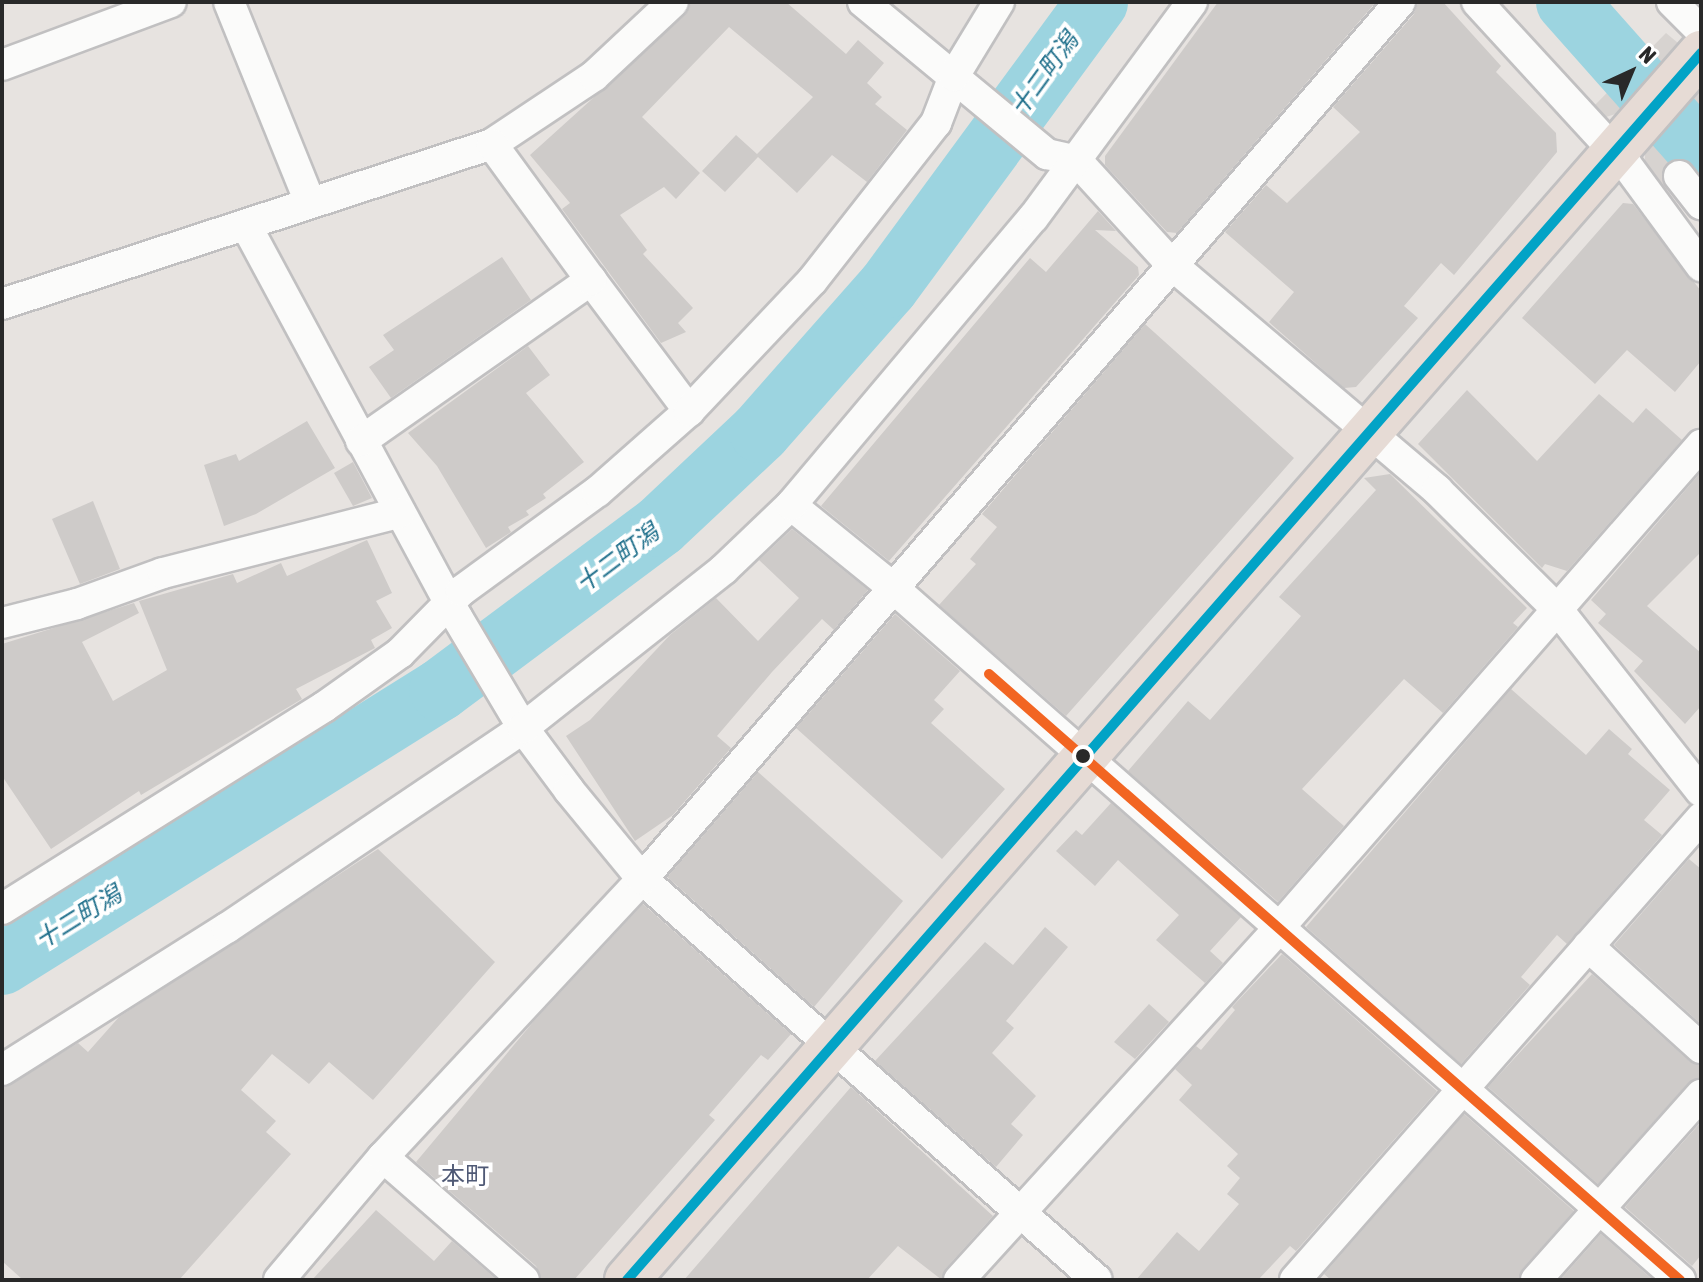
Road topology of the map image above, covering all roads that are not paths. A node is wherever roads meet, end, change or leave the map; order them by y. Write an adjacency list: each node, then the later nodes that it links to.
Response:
1 (171, 2): 12 (street)
2 (229, 2): 18 (street)
3 (673, 2): 15 (street)
4 (863, 2): 13 (street)
5 (999, 2): 13 (street)
6 (1192, 2): 16 (street)
7 (1400, 2): 21 (street)
8 (1477, 2): 14 (street)
9 (1672, 2): 10 (street)
10 (1701, 31)
11 (1701, 53): 14 (highway)
12 (2, 65)
13 (964, 84): 16 (street); 25 (street)
14 (1622, 138): 22 (street); 26 (highway)
15 (492, 144): 18 (street); 23 (street)
16 (1077, 161): 21 (street); 29 (street)
17 (1679, 176): 19 (street)
18 (310, 202): 20 (street)
19 (1701, 204)
20 (247, 227): 24 (street); 27 (street)
21 (1172, 265): 26 (street); 31 (street)
22 (1701, 266)
23 (591, 280): 25 (street); 27 (street)
24 (2, 304)
25 (689, 411): 32 (street)
26 (1365, 433): 33 (street); 36 (highway)
27 (361, 441): 30 (street)
28 (1701, 445): 33 (street)
29 (791, 505): 31 (street); 35 (street)
30 (399, 513): 32 (street); 34 (street)
31 (891, 586): 36 (street); 39 (street)
32 (453, 610): 35 (street); 40 (street)
33 (1558, 610): 37 (street); 41 (street)
34 (2, 623)
35 (515, 717): 39 (street); 45 (street)
36 (1083, 757): 41 (street); 43 (highway)
37 (1701, 792)
38 (1701, 818): 42 (street)
39 (642, 879): 43 (street); 48 (street)
40 (2, 909)
41 (1278, 929): 46 (street); 50 (street)
42 (1588, 946): 44 (street); 46 (street)
43 (831, 1046): 50 (street); 53 (highway)
44 (1701, 1048)
45 (2, 1070)
46 (1462, 1090): 49 (street); 56 (street)
47 (1701, 1095): 49 (street)
48 (383, 1157): 51 (street); 52 (street)
49 (1599, 1210): 57 (street); 58 (street)
50 (1018, 1211): 54 (street); 55 (street)
51 (279, 1280)
52 (524, 1280)
53 (627, 1280)
54 (959, 1280)
55 (1097, 1280)
56 (1295, 1280)
57 (1536, 1280)
58 (1680, 1280)

